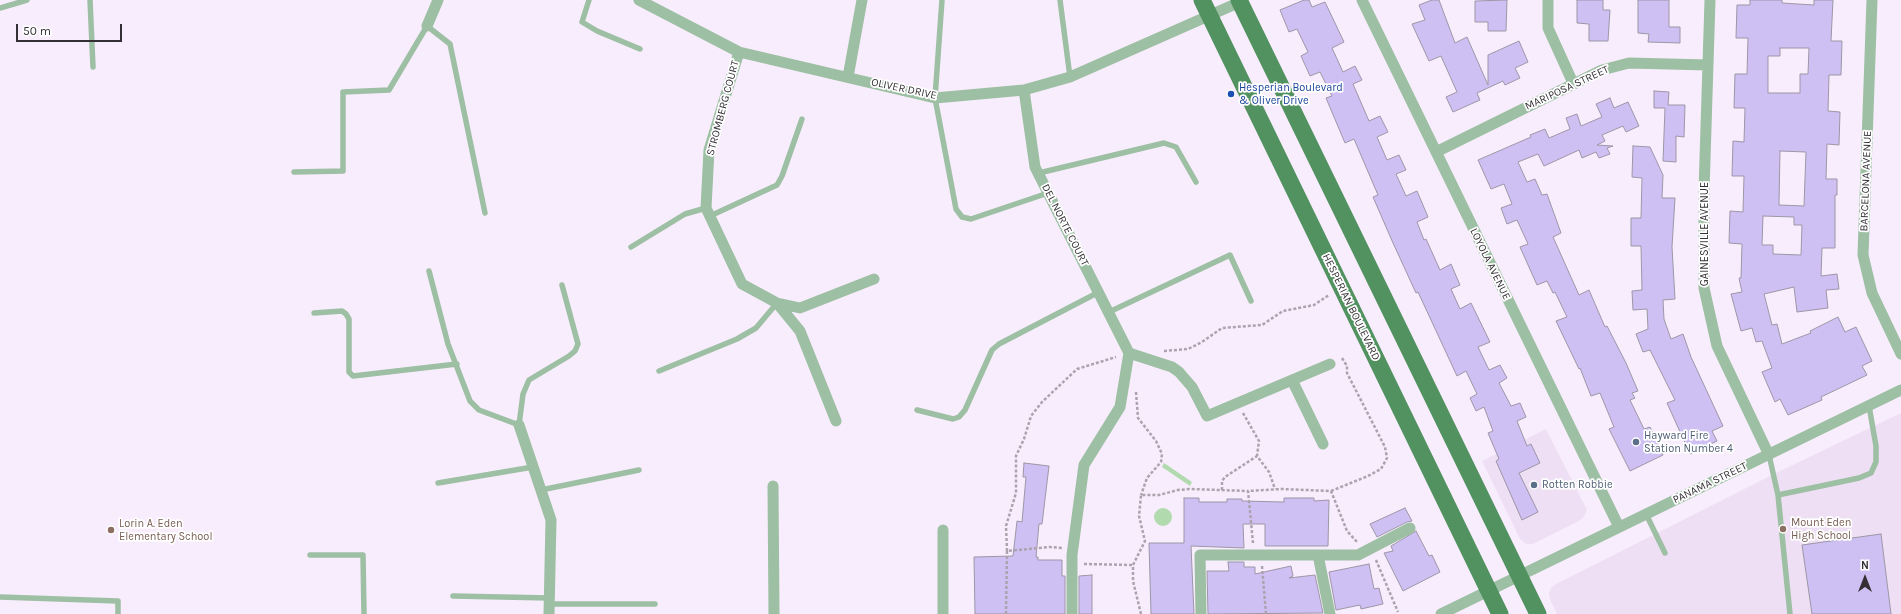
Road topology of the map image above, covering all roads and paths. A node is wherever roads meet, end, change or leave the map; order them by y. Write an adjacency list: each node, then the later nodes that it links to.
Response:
1 (26, 0): 15 (lane)
2 (90, 0): 21 (lane)
3 (438, 0): 17 (street)
4 (589, 0): 18 (lane)
5 (640, 0): 19 (street, OLIVER DRIVE)
6 (862, 0): 22 (street)
7 (942, 0): 26 (lane)
8 (1060, 0): 23 (lane)
9 (1202, 0): 16 (main road, HESPERIAN BOULEVARD)
10 (1362, 0): 28 (street, LOYOLA AVENUE)
11 (1548, 0): 24 (street)
12 (1710, 0): 20 (street, GAINESVILLE AVENUE)
13 (1872, 0): 47 (street, BARCELONA AVENUE)
14 (1240, 1): 16 (street, OLIVER DRIVE); 86 (main road)
15 (0, 8)
16 (1209, 16): 23 (street, OLIVER DRIVE); 39 (main road, HESPERIAN BOULEVARD)
17 (427, 26): 29 (lane); 34 (lane)
18 (640, 49)
19 (739, 52): 22 (street, OLIVER DRIVE); 33 (street, STROMBERG COURT)
20 (1708, 65): 24 (street, MARIPOSA STREET); 60 (street, GAINESVILLE AVENUE)
21 (93, 67)
22 (848, 77): 26 (street, OLIVER DRIVE)
23 (1070, 77): 25 (street, OLIVER DRIVE)
24 (1573, 83): 28 (street, MARIPOSA STREET)
25 (1024, 90): 26 (street, OLIVER DRIVE); 30 (street, DEL NORTE COURT)
26 (935, 98): 32 (lane)
27 (802, 119): 33 (lane)
28 (1436, 152): 74 (street, LOYOLA AVENUE)
29 (294, 172)
30 (1038, 174): 31 (lane); 32 (street, DEL NORTE COURT)
31 (1196, 182)
32 (1048, 193): 40 (street, DEL NORTE COURT)
33 (708, 212): 35 (lane); 42 (street, STROMBERG COURT)
34 (484, 213)
35 (632, 247)
36 (430, 271): 48 (lane)
37 (874, 279): 42 (street)
38 (562, 286): 58 (lane)
39 (1342, 289): 45 (path); 87 (main road, HESPERIAN BOULEVARD)
40 (1099, 292): 43 (street, DEL NORTE COURT); 56 (lane)
41 (1251, 301): 43 (lane)
42 (777, 303): 50 (lane); 57 (street)
43 (1109, 312): 46 (street, DEL NORTE COURT)
44 (314, 313): 48 (lane)
45 (1160, 351)
46 (1129, 353): 54 (street); 78 (path); 79 (street)
47 (1901, 354)
48 (457, 364): 58 (lane)
49 (1330, 364): 51 (street); 70 (path)
50 (660, 371)
51 (1292, 380): 54 (street); 59 (street)
52 (1136, 389): 71 (path)
53 (1901, 390): 55 (street, PANAMA STREET)
54 (1238, 403): 61 (path)
55 (1869, 406): 60 (street, PANAMA STREET); 72 (lane)
56 (917, 410)
57 (836, 421)
58 (519, 425): 62 (street)
59 (1323, 444)
60 (1769, 455): 72 (lane); 73 (street, PANAMA STREET)
61 (1257, 456): 66 (path); 68 (path)
62 (533, 467): 64 (lane); 67 (street)
63 (639, 470): 67 (lane)
64 (438, 483)
65 (773, 486): 95 (street)
66 (1276, 489): 69 (path); 70 (path)
67 (541, 490): 91 (street)
68 (1222, 490): 69 (path); 71 (path)
69 (1248, 490): 82 (path)
70 (1331, 491): 77 (path)
71 (1141, 495): 85 (path)
72 (1778, 495): 106 (lane)
73 (1646, 514): 74 (street, PANAMA STREET); 80 (lane)
74 (1619, 527): 86 (street, PANAMA STREET)
75 (1410, 528): 77 (street)
76 (943, 530): 96 (street)
77 (1367, 550): 83 (street); 92 (path)
78 (1007, 551): 79 (path); 97 (path)
79 (1072, 551): 84 (street)
80 (1665, 553)
81 (310, 555): 94 (lane)
82 (1257, 555): 83 (street); 100 (street); 101 (path)
83 (1318, 555): 102 (street)
84 (1072, 564): 85 (path); 98 (street)
85 (1133, 565): 99 (path)
86 (1520, 576): 87 (street, PANAMA STREET); 105 (main road)
87 (1488, 591): 103 (street, PANAMA STREET); 104 (main road, HESPERIAN BOULEVARD)
88 (453, 596): 91 (lane)
89 (0, 597): 93 (lane)
90 (655, 604): 91 (lane)
91 (550, 605)
92 (1398, 612)
93 (118, 614)
94 (364, 614)
95 (774, 614)
96 (943, 614)
97 (1006, 614)
98 (1072, 614)
99 (1141, 614)
100 (1201, 614)
101 (1266, 614)
102 (1330, 614)
103 (1441, 614)
104 (1500, 614)
105 (1538, 614)
106 (1790, 614)

